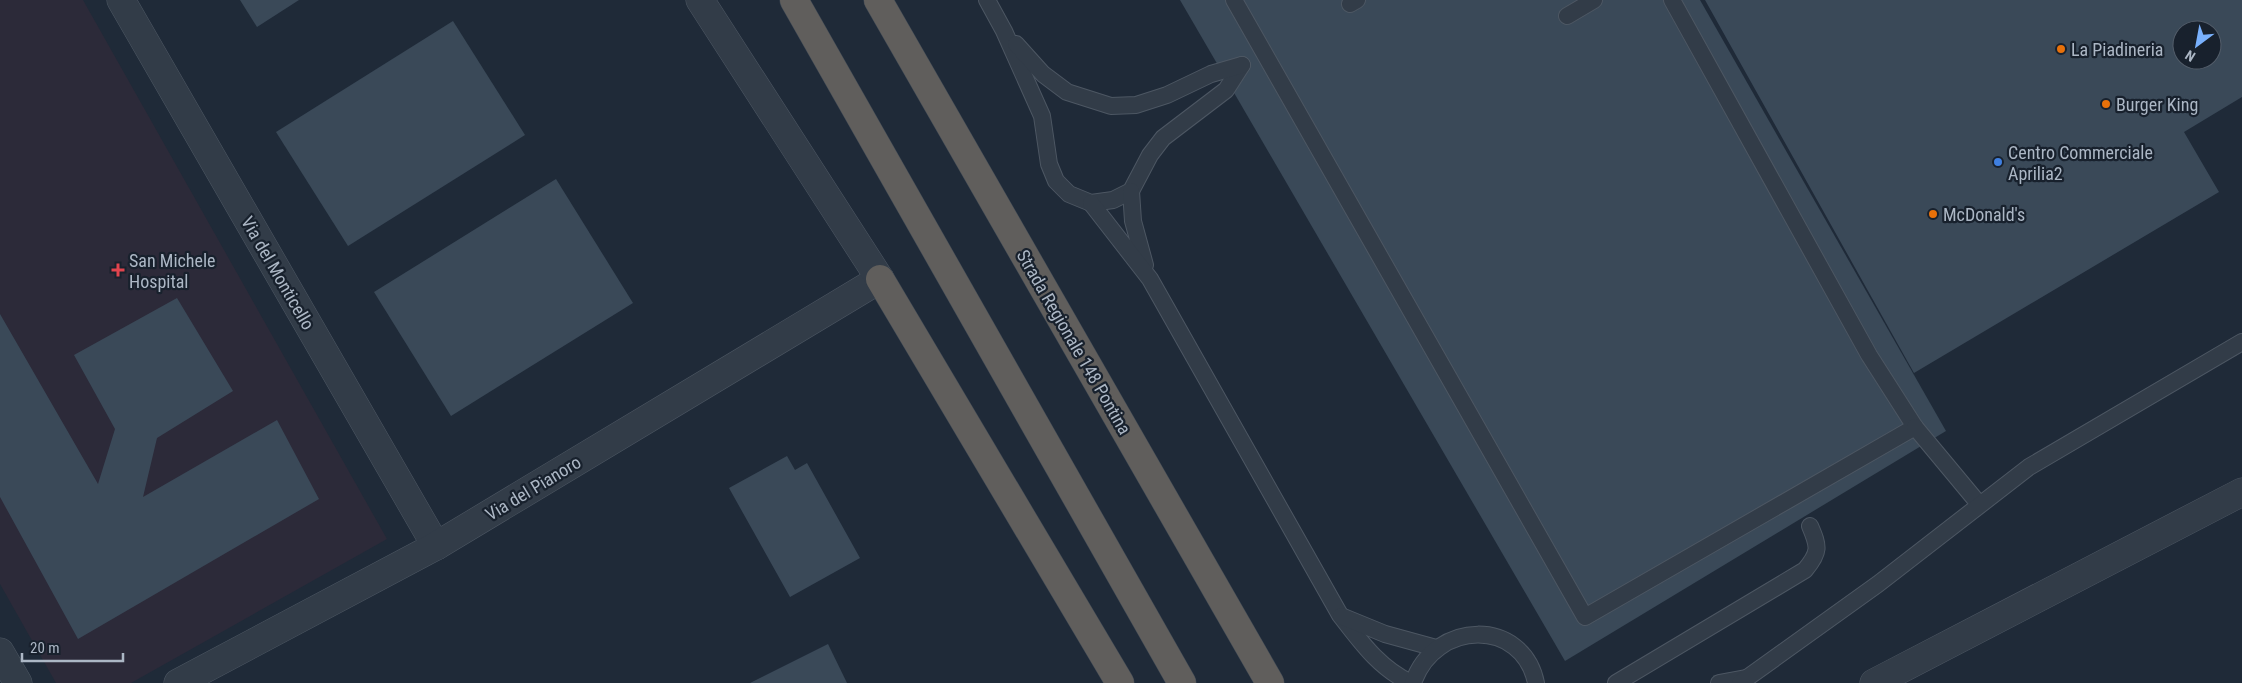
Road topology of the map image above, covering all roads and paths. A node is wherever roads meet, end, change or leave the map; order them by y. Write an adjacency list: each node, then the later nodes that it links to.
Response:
1 (121, 0): 20 (street, Via del Monticello)
2 (700, 0): 13 (street)
3 (794, 0): 28 (highway)
4 (878, 0): 29 (highway, Strada Regionale 148 Pontina)
5 (987, 0): 10 (lane)
6 (1234, 0): 16 (lane)
7 (1567, 0): 8 (lane)
8 (1594, 0)
9 (1672, 0): 16 (lane)
10 (1004, 31): 11 (lane); 12 (lane)
11 (1131, 191): 12 (lane); 14 (lane)
12 (1091, 203): 14 (lane)
13 (880, 279): 20 (street, Via del Pianoro); 27 (highway)
14 (1150, 280): 21 (lane)
15 (2242, 342): 18 (lane)
16 (1916, 427): 18 (lane)
17 (2242, 492): 34 (street)
18 (1979, 504): 24 (lane)
19 (1810, 526): 32 (lane)
20 (436, 546): 26 (street, Via del Pianoro)
21 (1340, 615): 22 (lane); 30 (lane)
22 (1436, 648): 30 (lane); 31 (lane)
23 (0, 652): 25 (street)
24 (1743, 680): 33 (lane)
25 (18, 683)
26 (178, 683)
27 (1120, 683)
28 (1182, 683)
29 (1270, 683)
30 (1412, 683)
31 (1536, 683)
32 (1616, 683)
33 (1719, 683)
34 (1874, 683)

